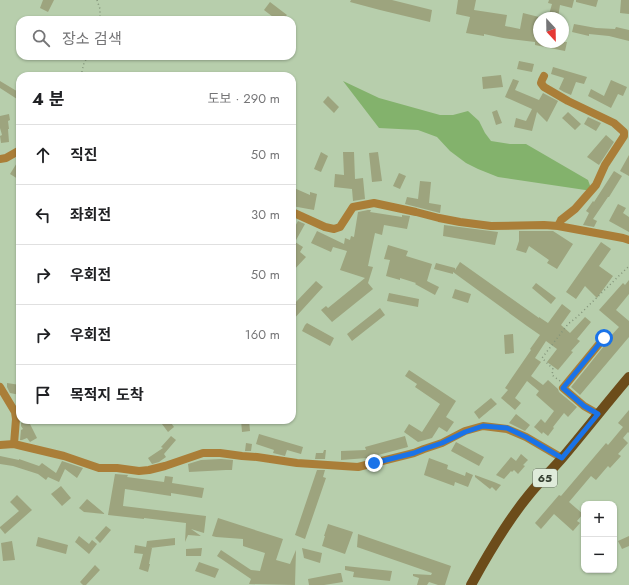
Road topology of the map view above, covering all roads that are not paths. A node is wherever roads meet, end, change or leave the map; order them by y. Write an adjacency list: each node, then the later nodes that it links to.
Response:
1 (544, 76): 5 (street)
2 (16, 152): 3 (street)
3 (0, 159)
4 (296, 214): 5 (street)
5 (558, 226): 6 (street)
6 (629, 240)
7 (604, 338): 10 (street)
8 (629, 377): 10 (main road, 65)
9 (0, 387): 11 (street)
10 (598, 414): 13 (main road, 65)
11 (14, 444): 12 (street); 13 (street)
12 (0, 445)
13 (562, 458): 14 (main road, 65)
14 (471, 585)

